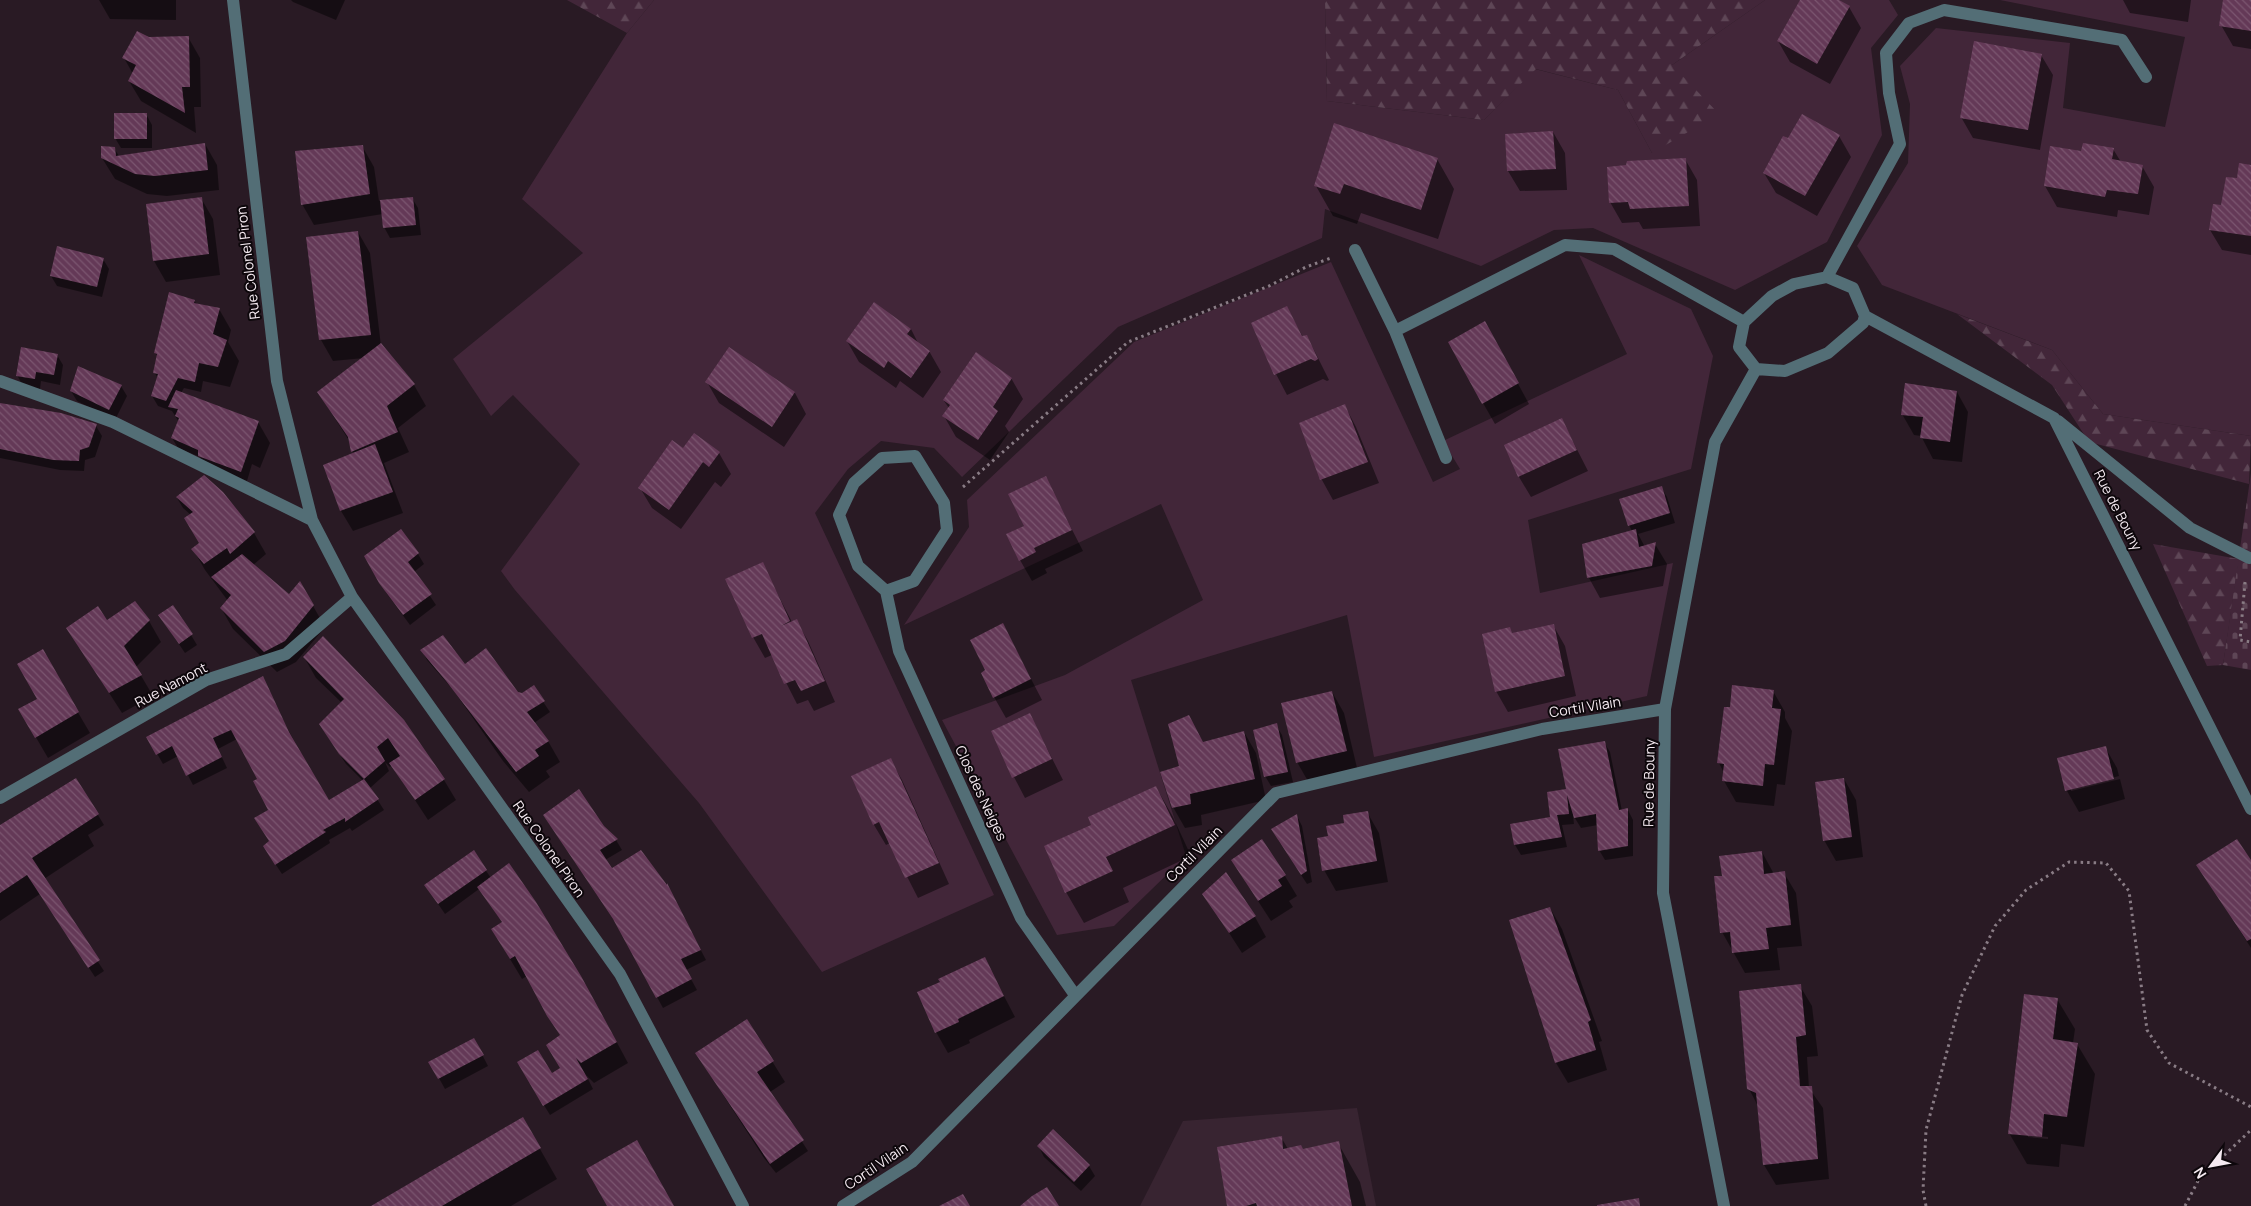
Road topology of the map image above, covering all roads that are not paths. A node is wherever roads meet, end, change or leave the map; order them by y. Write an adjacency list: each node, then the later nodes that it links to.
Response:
1 (233, 0): 12 (street, Rue Colonel Piron)
2 (2146, 77): 4 (street)
3 (1355, 250): 7 (street)
4 (1827, 276): 5 (street); 6 (street)
5 (1865, 316): 8 (street); 10 (street)
6 (1744, 322): 7 (street); 8 (street)
7 (1395, 331): 11 (street)
8 (1756, 369): 16 (street, Rue de Bouny)
9 (0, 381): 12 (street)
10 (2054, 418): 13 (street); 18 (street, Rue de Bouny)
11 (1446, 458)
12 (312, 520): 15 (street, Rue Colonel Piron)
13 (2249, 558)
14 (886, 591): 14 (street); 19 (street, Clos des Neiges)
15 (352, 597): 17 (street, Rue Namont); 20 (street, Rue Colonel Piron)
16 (1665, 709): 19 (street, Cortil Vilain); 22 (street, Rue de Bouny)
17 (0, 798)
18 (2251, 808)
19 (1075, 995): 21 (street, Cortil Vilain)
20 (743, 1206)
21 (844, 1206)
22 (1724, 1206)

